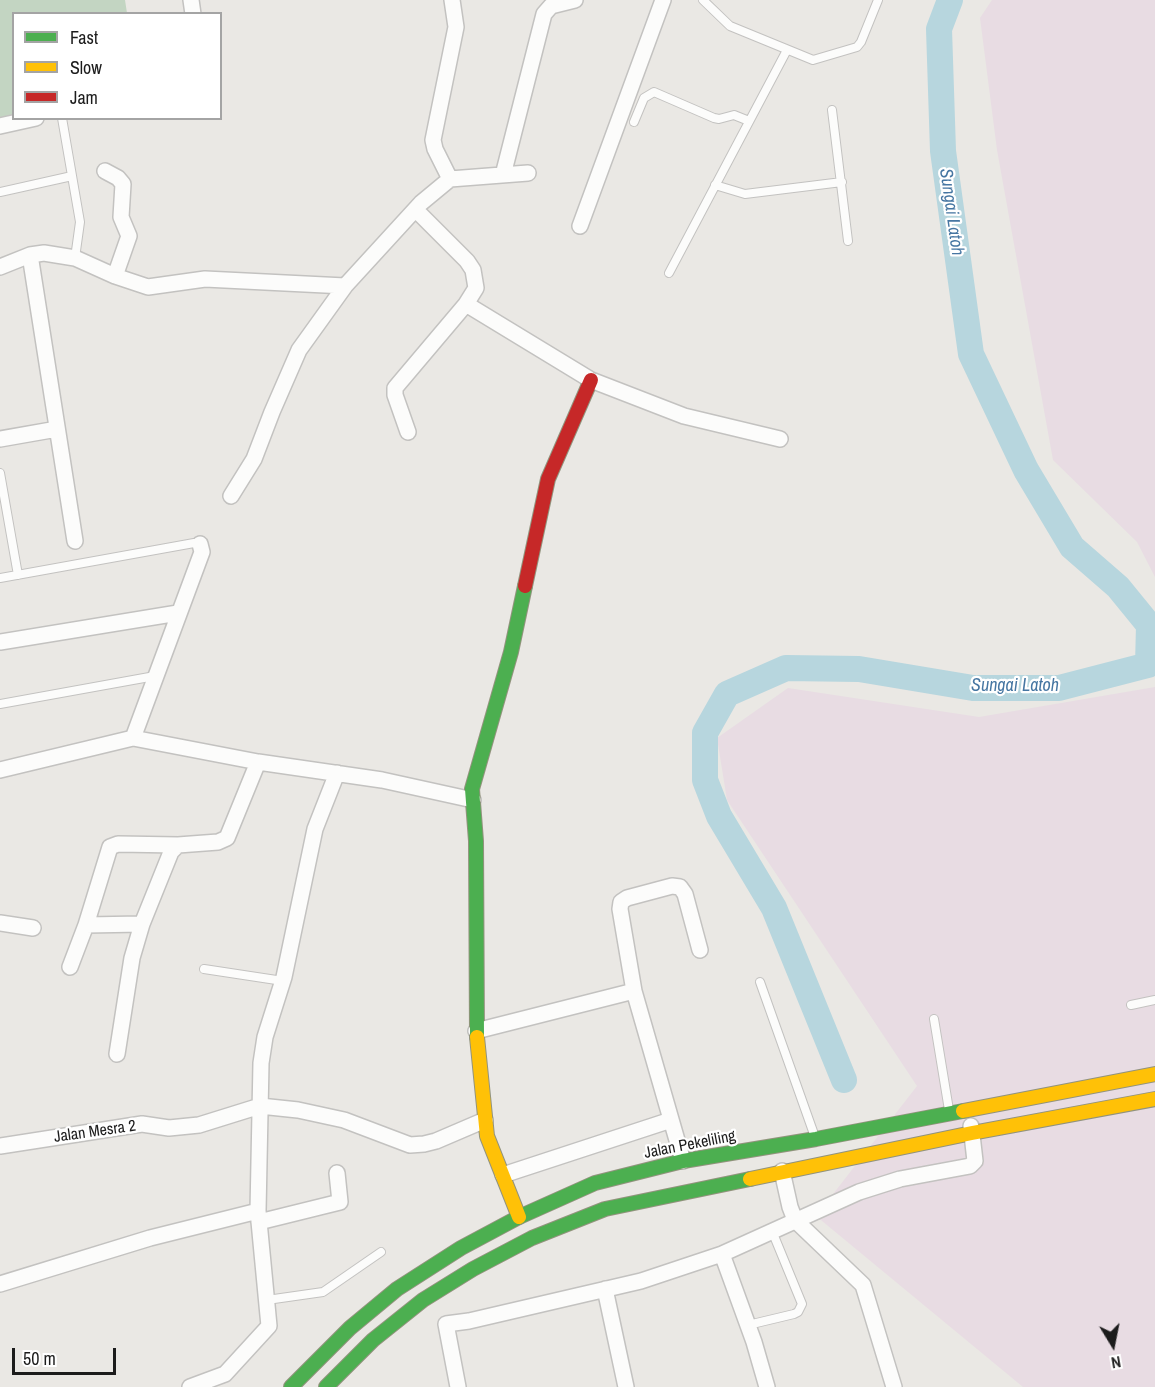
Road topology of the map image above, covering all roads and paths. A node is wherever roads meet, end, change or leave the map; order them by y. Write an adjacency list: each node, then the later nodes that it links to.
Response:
1 (452, 0): 17 (street)
2 (575, 0): 15 (street)
3 (663, 0): 22 (street)
4 (703, 0): 6 (lane)
5 (878, 0): 6 (lane)
6 (787, 50): 10 (lane)
7 (832, 110): 18 (lane)
8 (27, 120): 12 (street)
9 (62, 120): 16 (lane)
10 (749, 121): 11 (lane); 19 (lane)
11 (634, 122)
12 (0, 126)
13 (105, 171): 28 (street)
14 (528, 173): 15 (street)
15 (503, 175): 17 (street)
16 (72, 176): 20 (lane); 25 (lane)
17 (450, 178): 21 (street)
18 (842, 182): 19 (lane); 23 (lane)
19 (715, 185): 27 (lane)
20 (0, 192)
21 (416, 210): 29 (street); 30 (street)
22 (580, 226)
23 (848, 241)
24 (30, 255): 25 (street); 26 (street); 32 (street)
25 (75, 258): 28 (street)
26 (0, 267)
27 (669, 273)
28 (115, 276): 29 (street)
29 (345, 286): 37 (street)
30 (466, 304): 31 (street); 33 (street)
31 (591, 380): 35 (street); 50 (main road)
32 (57, 429): 34 (street); 38 (street)
33 (408, 432)
34 (0, 439)
35 (780, 439)
36 (0, 473): 40 (lane)
37 (231, 496)
38 (75, 541)
39 (200, 544): 40 (lane); 42 (street)
40 (18, 575): 41 (lane)
41 (0, 578)
42 (178, 613): 43 (street); 44 (street)
43 (0, 642)
44 (155, 676): 45 (lane); 46 (street)
45 (0, 704)
46 (133, 738): 47 (street); 48 (street)
47 (258, 762): 49 (street); 51 (street)
48 (0, 770)
49 (338, 773): 50 (street); 59 (street)
50 (473, 800): 65 (main road)
51 (178, 845): 53 (street); 54 (street)
52 (0, 923): 55 (street)
53 (142, 924): 54 (street); 66 (street)
54 (86, 925): 57 (street)
55 (33, 928)
56 (700, 950): 61 (street)
57 (70, 968)
58 (204, 969): 59 (lane)
59 (283, 981): 69 (street)
60 (760, 982): 75 (lane)
61 (634, 991): 65 (street); 73 (street)
62 (1155, 1000): 63 (lane)
63 (1131, 1005)
64 (934, 1019): 71 (lane)
65 (476, 1031): 72 (main road)
66 (117, 1054)
67 (1155, 1074): 70 (main road, Jalan Pekeliling)
68 (1155, 1099): 74 (main road)
69 (260, 1106): 72 (street); 76 (street, Jalan Mesra 2); 81 (street)
70 (968, 1111): 71 (main road, Jalan Pekeliling); 74 (street)
71 (950, 1114): 75 (main road, Jalan Pekeliling)
72 (485, 1120): 80 (main road)
73 (671, 1120): 77 (street); 80 (street)
74 (972, 1133): 78 (main road); 83 (street)
75 (816, 1139): 77 (main road, Jalan Pekeliling)
76 (0, 1146)
77 (683, 1161): 82 (main road, Jalan Pekeliling)
78 (782, 1171): 83 (street); 93 (main road)
79 (337, 1173): 81 (street)
80 (503, 1174): 82 (main road)
81 (258, 1217): 87 (street); 89 (street)
82 (519, 1217): 92 (main road, Jalan Pekeliling)
83 (795, 1220): 84 (street); 97 (street)
84 (772, 1231): 86 (street); 90 (lane)
85 (381, 1252): 89 (lane)
86 (722, 1254): 88 (street); 90 (street)
87 (0, 1284)
88 (605, 1289): 94 (street); 95 (street)
89 (267, 1300): 91 (street)
90 (748, 1325): 96 (street)
91 (190, 1387)
92 (291, 1387)
93 (326, 1387)
94 (458, 1387)
95 (626, 1387)
96 (767, 1387)
97 (894, 1387)

